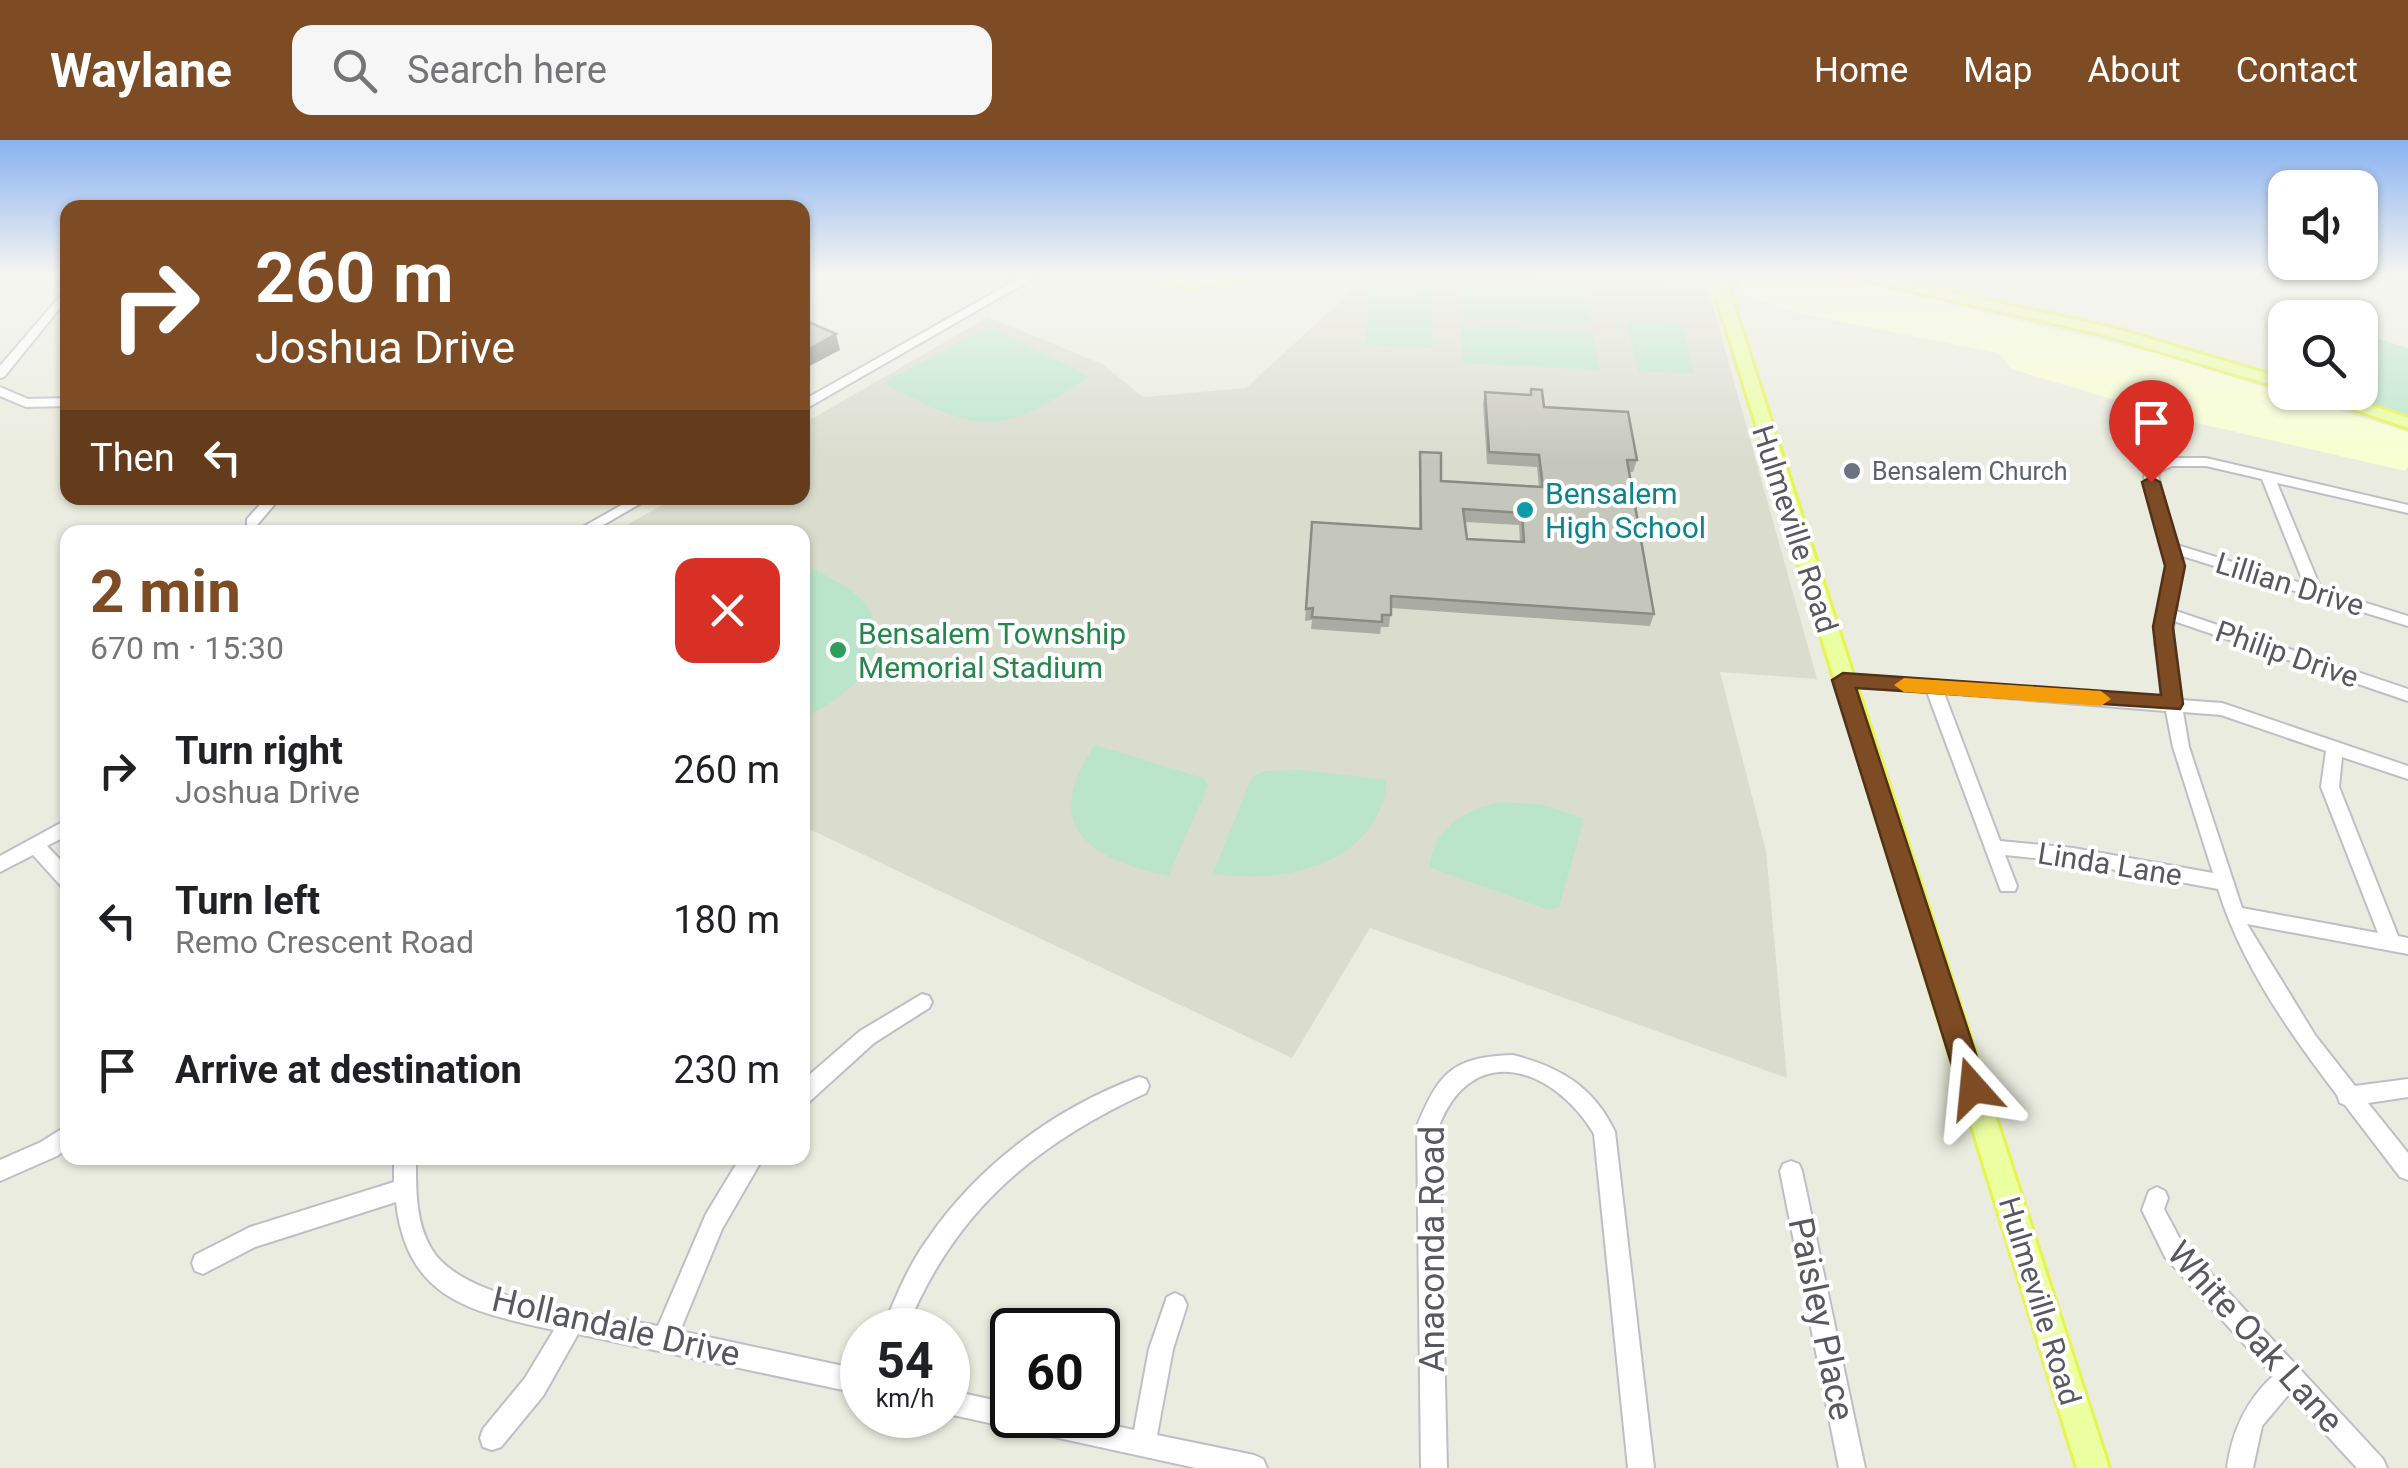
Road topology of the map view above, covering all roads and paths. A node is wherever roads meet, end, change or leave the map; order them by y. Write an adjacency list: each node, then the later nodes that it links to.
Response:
1 (30, 337): 5 (street)
2 (926, 337): 9 (street)
3 (1736, 337): 23 (main road, Hulmeville Road)
4 (2130, 337): 6 (main road)
5 (0, 374)
6 (2268, 379)
7 (0, 391): 8 (street)
8 (60, 402)
9 (810, 402)
10 (2368, 410): 11 (main road)
11 (2408, 423)
12 (2267, 475): 15 (street); 19 (street); 20 (street)
13 (267, 505): 16 (street)
14 (630, 505): 18 (street)
15 (2403, 508): 17 (street)
16 (252, 522)
17 (2408, 523)
18 (594, 525)
19 (2171, 548): 20 (street, Lillian Drive); 21 (street)
20 (2314, 591): 22 (street, Lillian Drive)
21 (2166, 613): 25 (street, Philip Drive); 26 (street)
22 (2408, 620)
23 (1843, 680): 24 (street); 65 (main road, Hulmeville Road)
24 (1933, 686): 26 (street); 31 (street)
25 (2408, 695)
26 (2172, 704): 27 (street); 34 (street)
27 (2336, 748): 28 (street); 37 (street)
28 (2408, 772)
29 (60, 831): 30 (street)
30 (35, 845): 32 (street); 33 (street)
31 (1995, 848): 34 (street, Linda Lane); 35 (street)
32 (0, 865)
33 (60, 872)
34 (2225, 884): 36 (street)
35 (2008, 886)
36 (2236, 914): 37 (street); 42 (street)
37 (2400, 945)
38 (922, 1002): 40 (street)
39 (1139, 1086): 53 (street)
40 (810, 1088)
41 (2408, 1088): 42 (street)
42 (2347, 1096): 46 (street)
43 (60, 1141): 48 (street)
44 (405, 1165): 49 (street, Hollandale Drive)
45 (748, 1165): 55 (street)
46 (2408, 1170)
47 (1791, 1171): 64 (street, Paisley Place)
48 (0, 1172)
49 (404, 1189): 51 (street); 54 (street, Hollandale Drive)
50 (2157, 1198): 57 (street, White Oak Lane)
51 (203, 1262)
52 (1175, 1305): 60 (street)
53 (905, 1308)
54 (573, 1321): 55 (street, Hollandale Drive); 59 (street)
55 (664, 1340): 56 (street, Hollandale Drive)
56 (840, 1377)
57 (2289, 1378): 66 (street); 67 (street, White Oak Lane)
58 (970, 1407): 60 (street)
59 (492, 1438)
60 (1143, 1444): 61 (street)
61 (1254, 1468)
62 (1434, 1468): 63 (street, Anaconda Road)
63 (1641, 1468)
64 (1852, 1468)
65 (2093, 1468)
66 (2240, 1468)
67 (2374, 1468)

